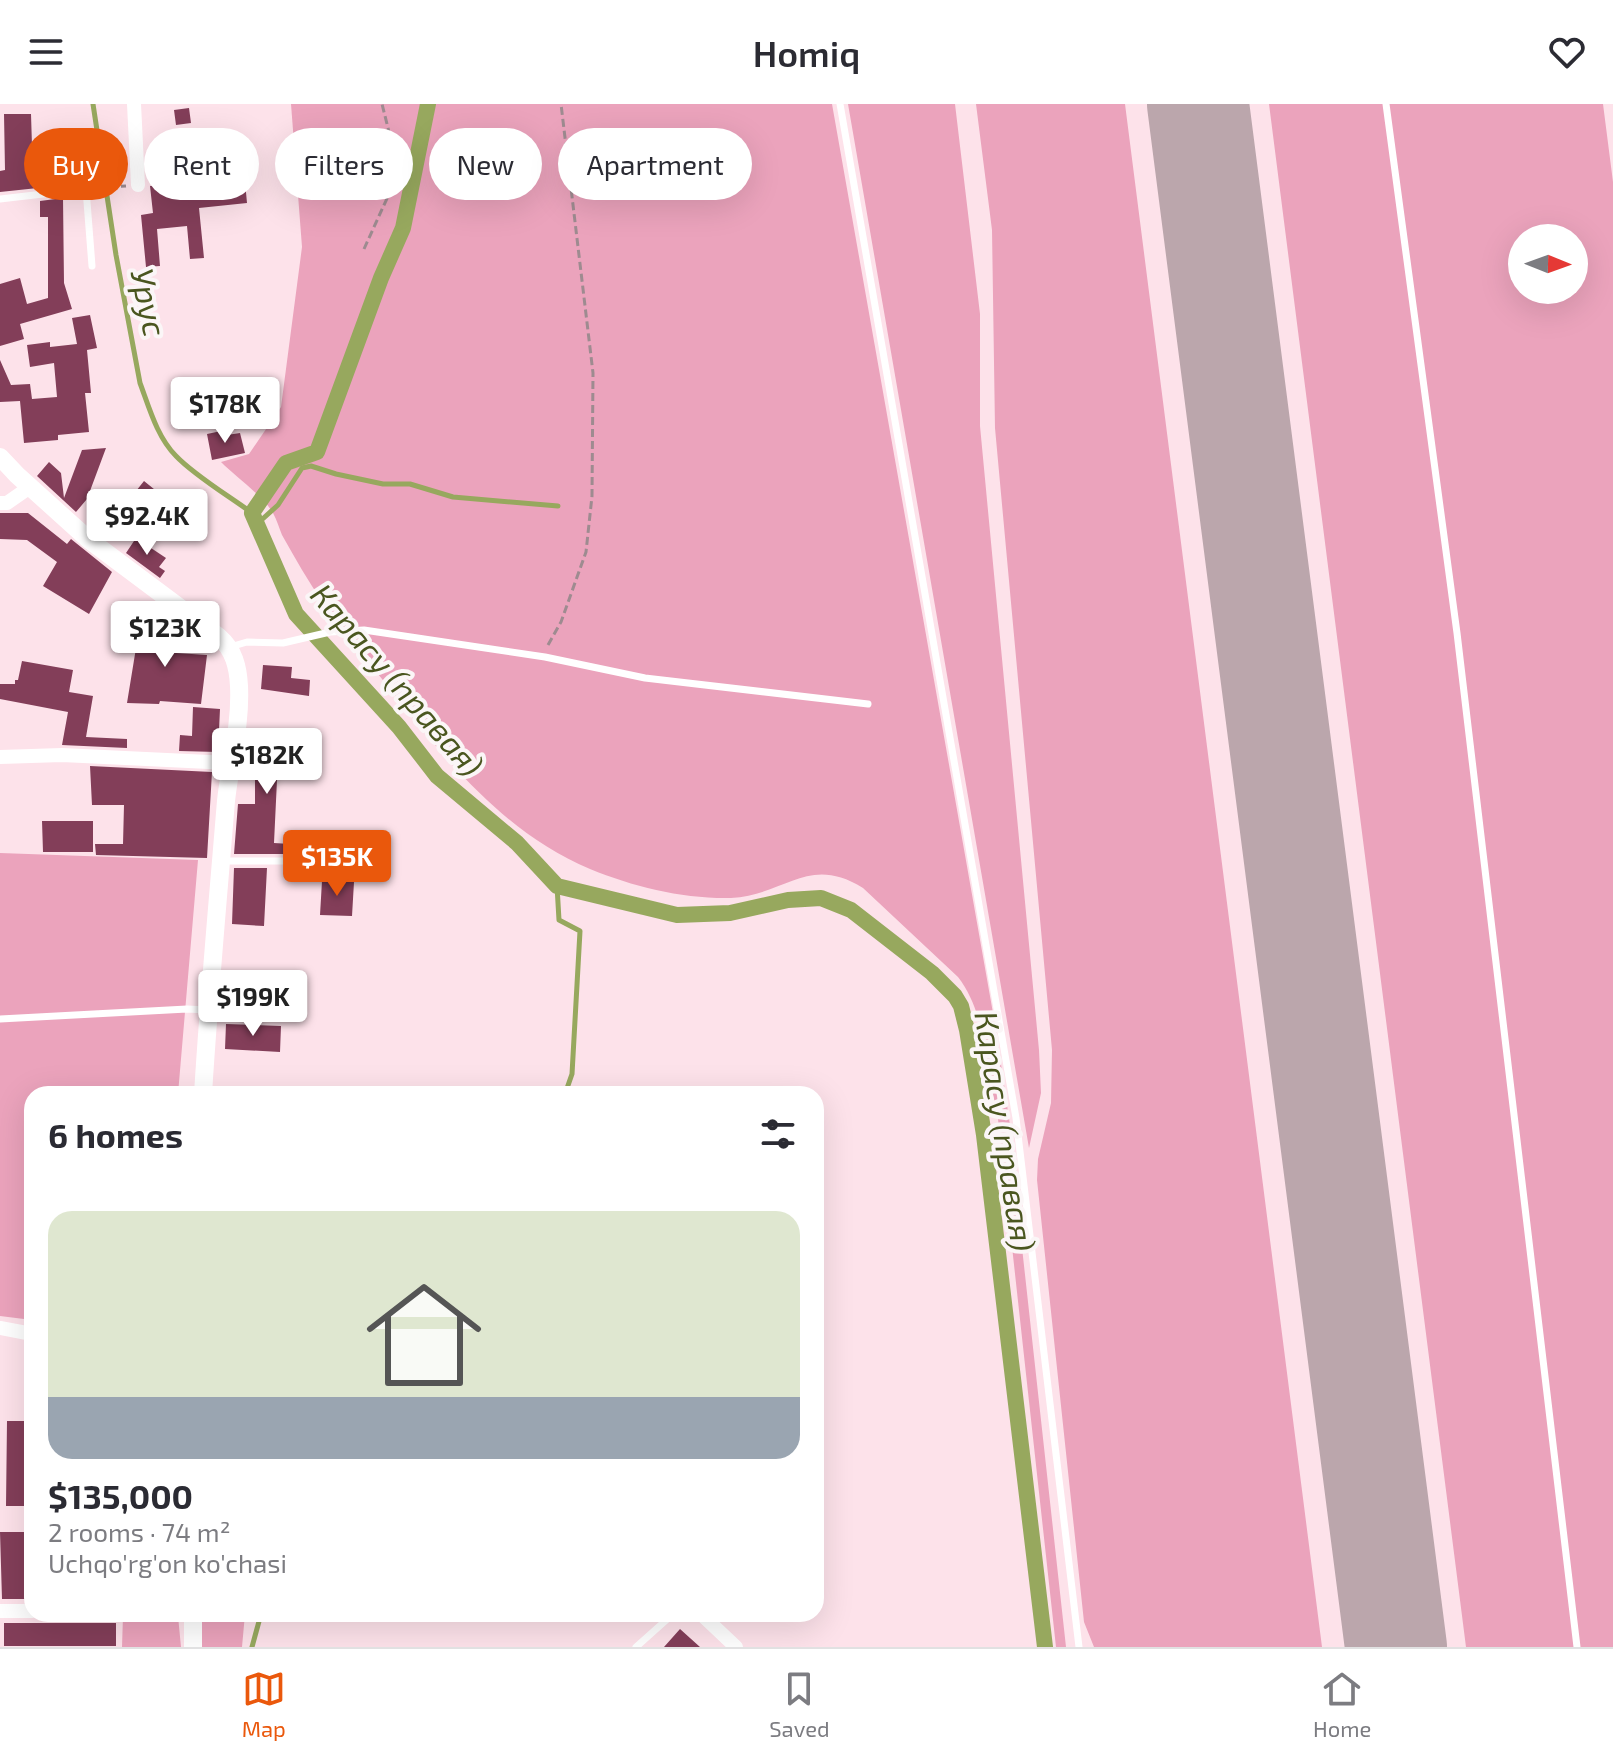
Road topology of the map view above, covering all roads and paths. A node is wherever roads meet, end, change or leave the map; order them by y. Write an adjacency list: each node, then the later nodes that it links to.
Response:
1 (134, 104): 6 (street)
2 (382, 104): 11 (path)
3 (561, 104): 17 (path)
4 (840, 104): 36 (lane)
5 (1386, 104): 37 (lane)
6 (138, 185): 7 (path)
7 (128, 186)
8 (24, 196): 9 (lane)
9 (0, 199)
10 (87, 200): 12 (lane)
11 (364, 249)
12 (92, 266)
13 (0, 457): 14 (street)
14 (30, 487): 15 (street); 16 (street)
15 (0, 503)
16 (230, 647): 17 (lane); 20 (street)
17 (545, 657): 18 (lane)
18 (868, 704)
19 (0, 757): 20 (street)
20 (230, 763): 21 (street)
21 (221, 861): 22 (lane); 23 (street)
22 (334, 861)
23 (208, 1010): 24 (lane); 25 (street)
24 (0, 1019)
25 (203, 1086)
26 (0, 1328): 27 (street)
27 (24, 1332)
28 (0, 1611): 29 (street)
29 (24, 1611)
30 (193, 1622): 33 (street)
31 (664, 1622): 34 (lane)
32 (709, 1622): 35 (street)
33 (193, 1647)
34 (636, 1647)
35 (736, 1647)
36 (1079, 1647)
37 (1577, 1647)

